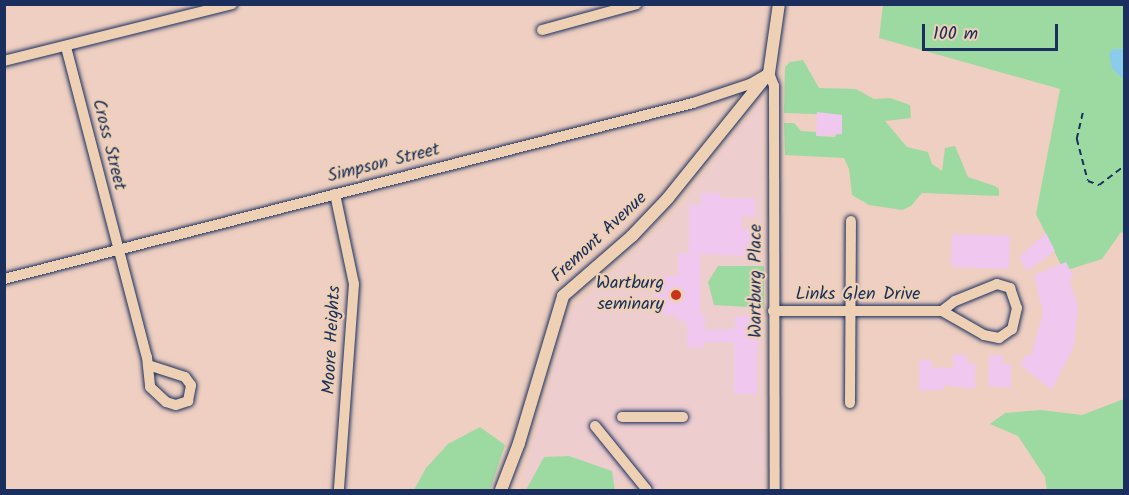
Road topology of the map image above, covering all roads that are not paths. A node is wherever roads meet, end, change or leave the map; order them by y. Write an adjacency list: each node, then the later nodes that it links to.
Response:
1 (232, 4): 5 (street)
2 (637, 4): 4 (street)
3 (779, 4): 7 (main road)
4 (542, 30)
5 (66, 47): 6 (street); 10 (street, Cross Street)
6 (4, 61)
7 (769, 73): 8 (street, Simpson Street); 12 (street, Wartburg Place); 21 (main road, Fremont Avenue)
8 (335, 194): 10 (street, Simpson Street); 20 (street, Moore Heights)
9 (851, 221): 13 (street)
10 (118, 250): 11 (street, Simpson Street); 15 (street, Cross Street)
11 (4, 279)
12 (773, 311): 13 (street, Links Glen Drive); 23 (street, Wartburg Place)
13 (850, 311): 14 (street, Links Glen Drive); 16 (street)
14 (942, 311): 14 (street, Links Glen Drive)
15 (149, 365): 15 (street, Cross Street)
16 (850, 402)
17 (622, 417): 18 (street)
18 (683, 417)
19 (596, 426): 22 (street)
20 (339, 490)
21 (501, 490)
22 (648, 490)
23 (775, 490)

